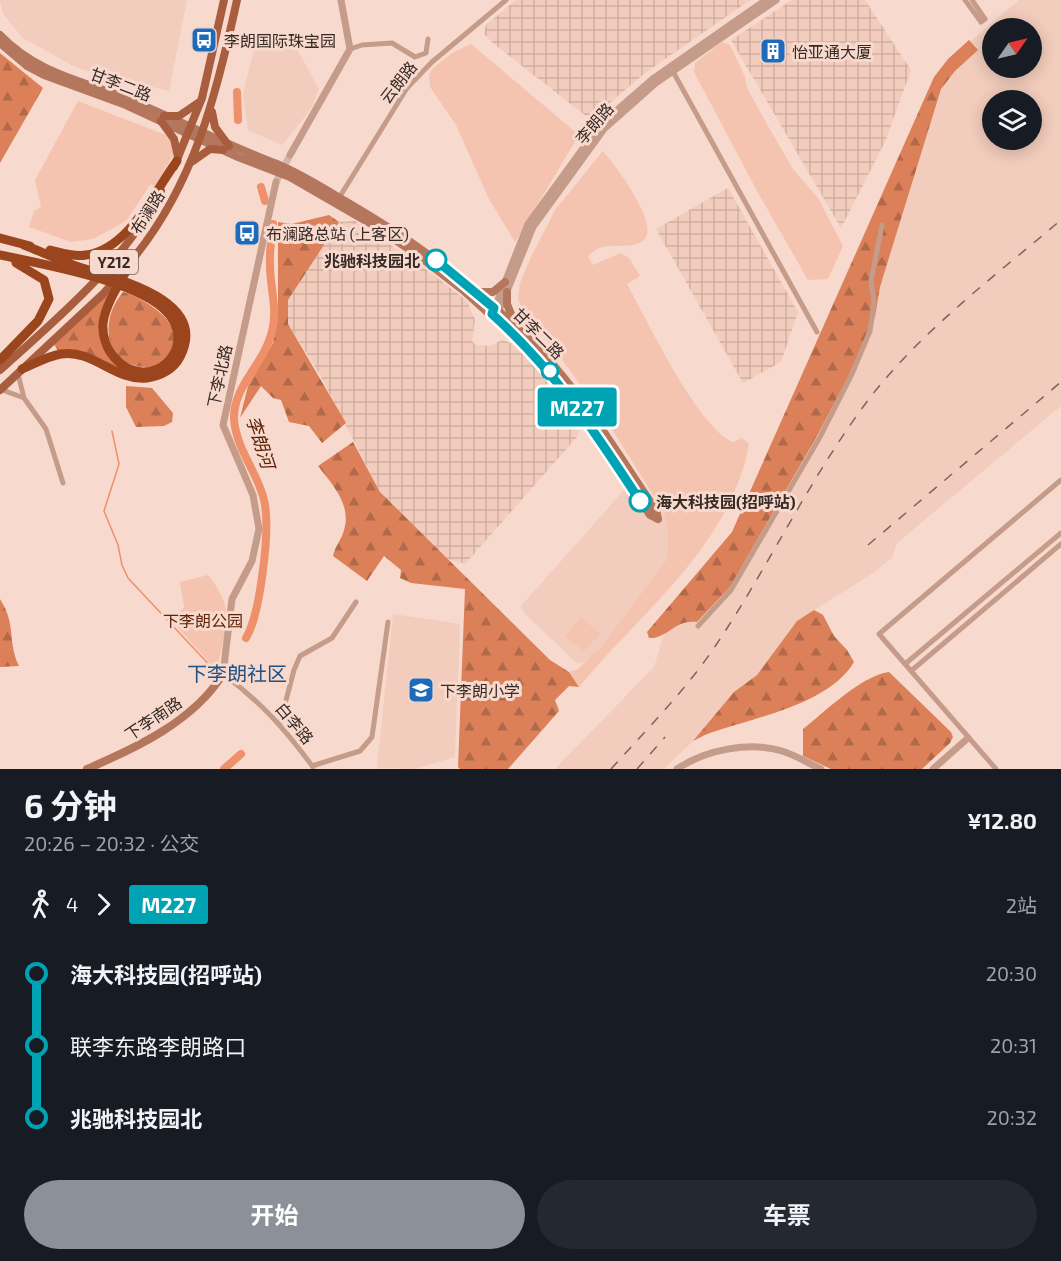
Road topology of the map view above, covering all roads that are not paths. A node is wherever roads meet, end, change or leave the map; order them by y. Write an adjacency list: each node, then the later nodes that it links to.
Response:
1 (224, 0): 14 (main road, 布澜路 / Y212)
2 (237, 0): 15 (main road, 布澜路 / Y212)
3 (341, 0): 12 (street)
4 (506, 0): 24 (street, 云朗路)
5 (766, 0): 13 (street, 李朗路)
6 (776, 0): 13 (street, 李朗路)
7 (965, 0): 8 (street)
8 (972, 0)
9 (0, 35): 16 (main road, 甘李二路)
10 (428, 39): 12 (street)
11 (0, 43): 16 (main road, 甘李二路)
12 (350, 49): 20 (street)
13 (671, 69): 31 (street, 李朗路); 34 (street, 李朗路); 37 (street)
14 (202, 98): 16 (main road); 17 (main road, 布澜路 / Y212)
15 (212, 106): 18 (main road, 布澜路 / Y212); 19 (main road)
16 (162, 118): 17 (main road, 甘李二路); 21 (main road)
17 (190, 131): 18 (main road, 甘李二路); 21 (main road, 布澜路 / Y212)
18 (201, 137): 19 (main road, 甘李二路); 22 (main road, 布澜路 / Y212)
19 (226, 148): 22 (main road); 24 (main road, 甘李二路)
20 (290, 155)
21 (177, 161): 27 (highway); 39 (main road, 布澜路 / Y212)
22 (189, 165): 29 (main road, 布澜路 / Y212)
23 (276, 182): 52 (street, 下李北路)
24 (337, 200): 33 (main road, 甘李二路); 35 (main road, 甘李二路)
25 (882, 225): 49 (street)
26 (0, 238): 27 (highway)
27 (24, 245): 30 (highway)
28 (0, 256): 30 (highway); 38 (highway)
29 (134, 258): 32 (highway); 40 (main road, 布澜路 / Y212)
30 (81, 271): 32 (highway)
31 (505, 282): 33 (main road); 35 (street, 李朗路)
32 (135, 288): 40 (highway)
33 (475, 292): 35 (main road, 甘李二路)
34 (507, 292): 35 (street, 李朗路); 36 (main road)
35 (495, 313): 36 (main road, 甘李二路); 36 (main road, 甘李二路)
36 (521, 332)
37 (817, 332)
38 (0, 360)
39 (0, 370)
40 (20, 371): 41 (main road, 布澜路 / Y212); 42 (street)
41 (0, 390): 42 (street)
42 (24, 398): 44 (street)
43 (1061, 480): 50 (street)
44 (63, 483)
45 (1061, 533): 50 (street)
46 (1061, 544): 51 (street)
47 (356, 602): 53 (street)
48 (388, 622): 55 (street)
49 (698, 626)
50 (905, 664): 51 (street)
51 (911, 671): 54 (street)
52 (223, 674): 53 (street, 白李路); 56 (main road, 下李南路)
53 (280, 723): 55 (street, 白李路)
54 (968, 738): 59 (street); 60 (street)
55 (313, 768)
56 (87, 769)
57 (677, 769): 58 (street)
58 (821, 769)
59 (933, 769)
60 (996, 769)

